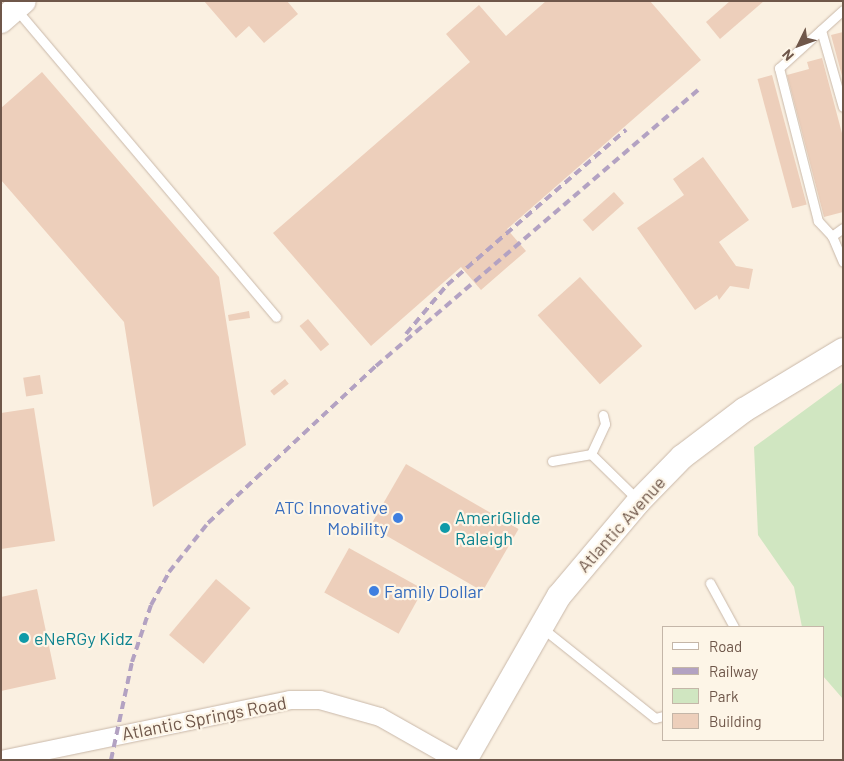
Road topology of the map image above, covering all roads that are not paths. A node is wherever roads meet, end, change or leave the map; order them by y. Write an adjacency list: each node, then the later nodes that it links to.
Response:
1 (14, 10): 8 (lane)
2 (843, 10): 3 (lane)
3 (821, 30): 4 (lane); 6 (lane)
4 (843, 107)
5 (843, 228): 6 (lane)
6 (832, 236): 7 (lane)
7 (843, 262)
8 (276, 318)
9 (843, 350): 13 (main road, Atlantic Avenue)
10 (603, 415): 11 (lane)
11 (591, 454): 12 (lane); 13 (lane)
12 (552, 461)
13 (639, 500): 15 (main road, Atlantic Avenue)
14 (710, 583): 16 (lane)
15 (541, 626): 17 (lane); 20 (main road, Atlantic Avenue)
16 (733, 626)
17 (662, 716)
18 (1, 760): 19 (street, Atlantic Springs Road)
19 (456, 760)
20 (465, 760)

